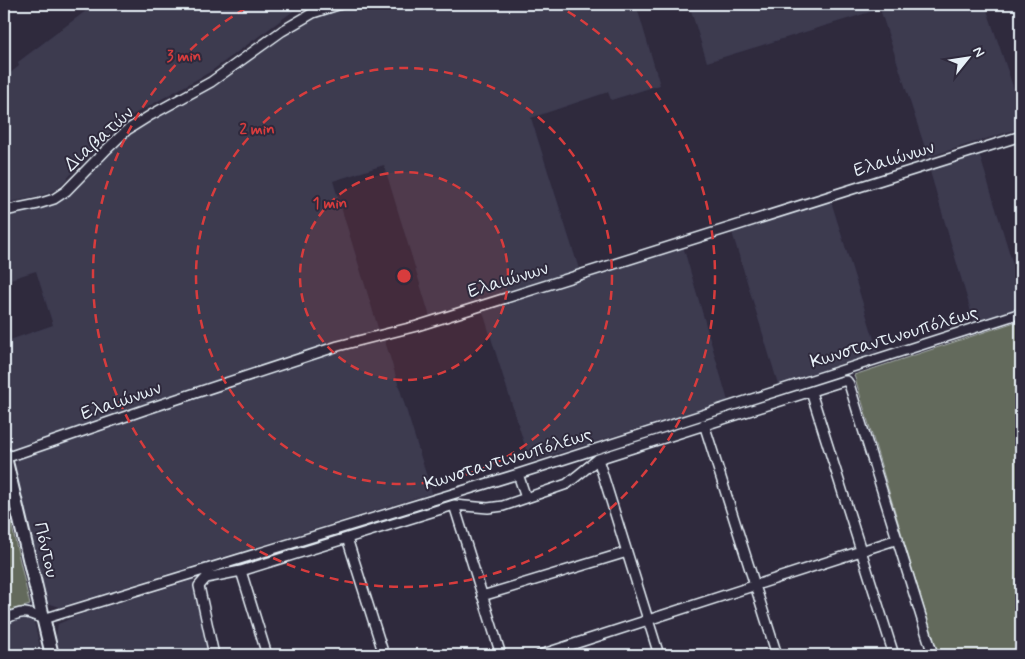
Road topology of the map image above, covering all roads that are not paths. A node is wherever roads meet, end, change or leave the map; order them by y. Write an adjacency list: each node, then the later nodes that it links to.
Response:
1 (320, 4): 3 (street)
2 (341, 4): 3 (street, Διαβατών)
3 (313, 13): 5 (street, Διαβατών)
4 (1021, 136): 9 (street, Ελαιώνων)
5 (4, 211)
6 (1021, 314): 11 (street, Κωνσταντινουπόλεως)
7 (811, 392): 8 (street); 15 (street); 17 (street)
8 (704, 424): 10 (street); 19 (street)
9 (4, 455): 21 (street, Πόντου)
10 (598, 459): 12 (street); 16 (street)
11 (518, 474): 12 (street); 21 (street, Κωνσταντινουπόλεως)
12 (526, 498): 13 (street)
13 (454, 505): 14 (street); 20 (street)
14 (347, 538): 18 (street); 27 (street)
15 (898, 539): 17 (street); 33 (street)
16 (627, 552): 20 (street); 23 (street)
17 (861, 552): 19 (street); 32 (street)
18 (241, 571): 25 (street); 26 (street)
19 (754, 586): 23 (street); 31 (street)
20 (482, 596): 28 (street)
21 (43, 619): 22 (street); 24 (street, Πόντου)
22 (4, 620)
23 (648, 621): 29 (street); 30 (street)
24 (52, 655)
25 (214, 655)
26 (267, 655)
27 (384, 655)
28 (501, 655)
29 (540, 655)
30 (659, 655)
31 (777, 655)
32 (894, 655)
33 (933, 655)

